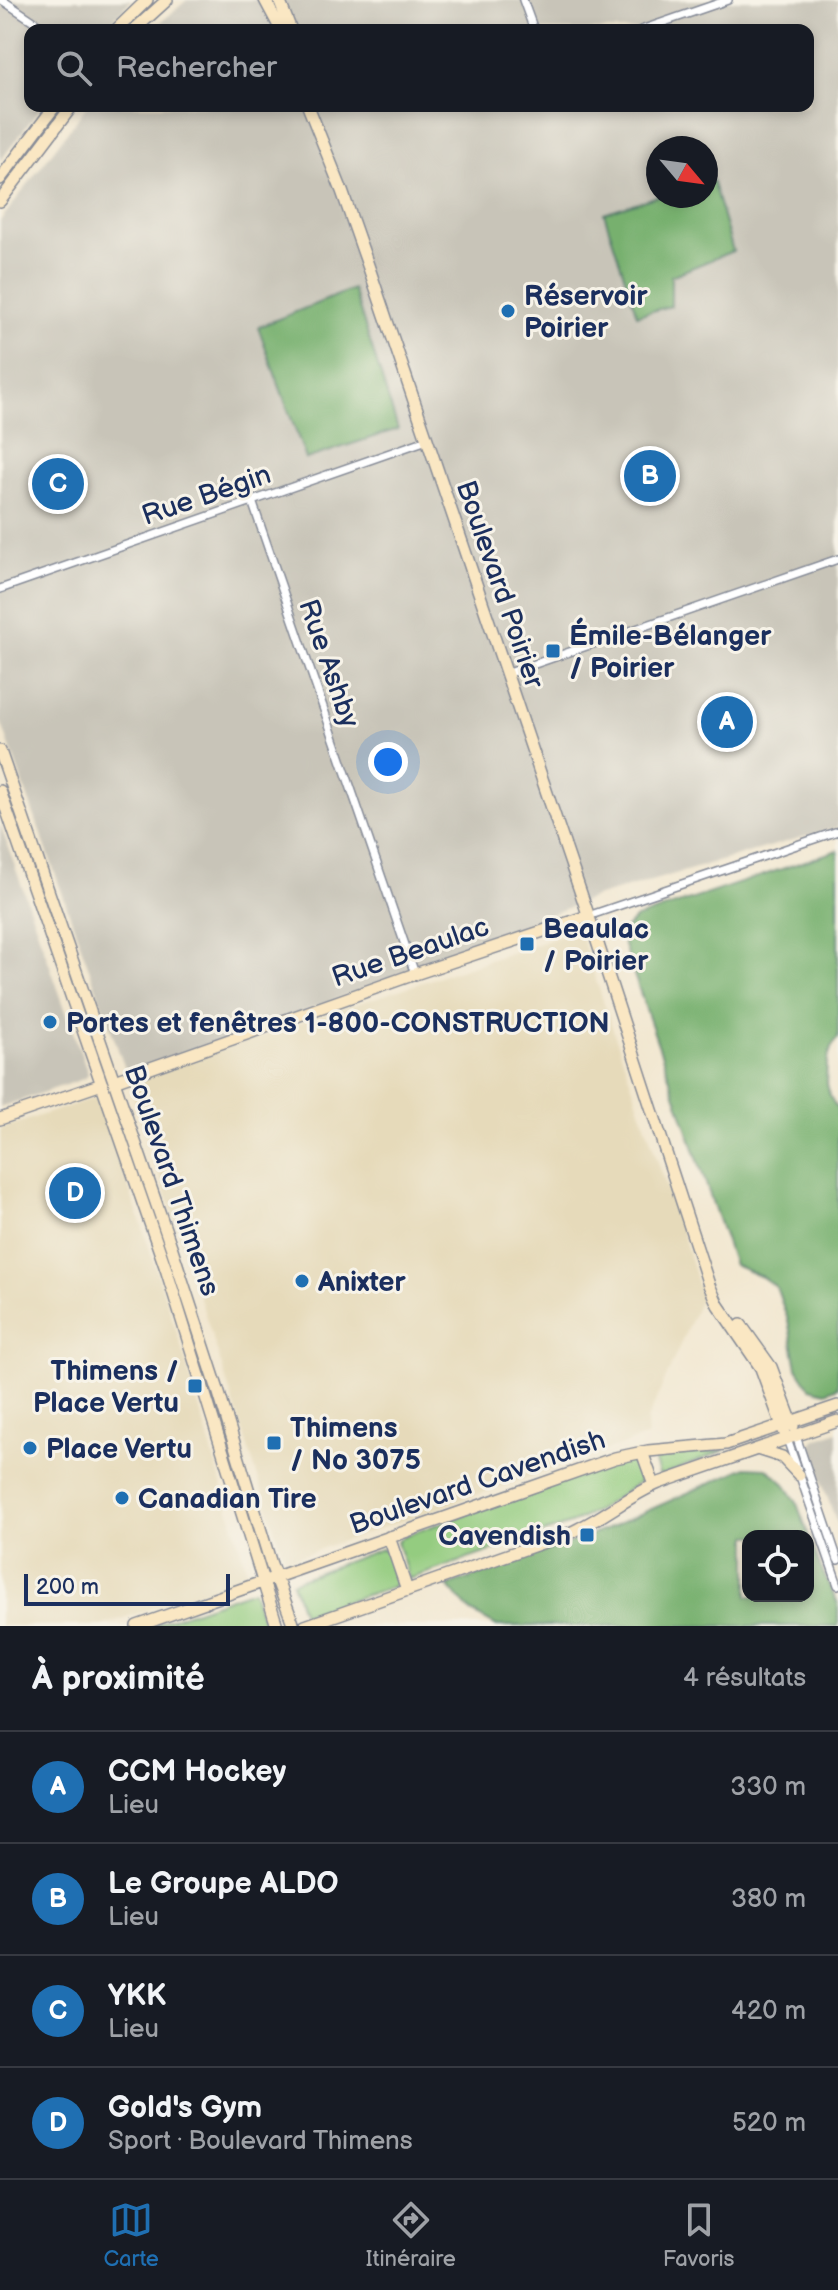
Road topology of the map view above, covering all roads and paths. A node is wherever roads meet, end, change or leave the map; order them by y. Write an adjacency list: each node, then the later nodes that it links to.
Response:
1 (2, 0): 8 (street)
2 (147, 0): 9 (street)
3 (167, 0): 10 (street)
4 (265, 0): 11 (street)
5 (279, 0): 12 (street)
6 (523, 0): 13 (street)
7 (728, 0): 14 (street)
8 (38, 24)
9 (122, 24)
10 (141, 24)
11 (278, 24)
12 (289, 24)
13 (532, 24)
14 (658, 24)
15 (50, 112): 18 (street)
16 (67, 112): 19 (street)
17 (313, 112): 20 (street, Boulevard Poirier)
18 (0, 179)
19 (0, 201)
20 (427, 440): 21 (street, Rue Bégin); 24 (street, Boulevard Poirier)
21 (252, 501): 23 (street, Rue Bégin); 30 (street, Rue Ashby)
22 (838, 559): 24 (street)
23 (0, 589)
24 (506, 674): 29 (street, Boulevard Poirier)
25 (0, 751): 26 (street, Boulevard Thimens)
26 (5, 783): 31 (street, Boulevard Thimens)
27 (0, 791): 31 (street, Boulevard Thimens)
28 (838, 831): 29 (street, Rue Beaulac)
29 (588, 916): 30 (street, Rue Beaulac); 35 (street, Boulevard Poirier)
30 (415, 974): 31 (street, Rue Beaulac)
31 (108, 1082): 32 (street, Rue Beaulac); 43 (street, Boulevard Thimens); 44 (street, Boulevard Thimens)
32 (0, 1119)
33 (838, 1406): 35 (street, Boulevard Cavendish)
34 (838, 1421): 36 (street)
35 (788, 1424): 36 (street, Boulevard Poirier); 38 (street, Boulevard Cavendish)
36 (792, 1437): 37 (street); 39 (street, Boulevard Poirier); 42 (street, Boulevard Poirier)
37 (757, 1449): 39 (street); 40 (street)
38 (642, 1452): 40 (street); 41 (street, Boulevard Cavendish)
39 (799, 1475): 45 (street, Boulevard Poirier)
40 (654, 1485): 46 (street)
41 (389, 1537): 43 (street, Boulevard Cavendish); 46 (street)
42 (838, 1560)
43 (276, 1577): 44 (street, Boulevard Cavendish); 49 (street, Boulevard Thimens)
44 (262, 1582): 47 (street, Boulevard Cavendish); 48 (street, Boulevard Thimens)
45 (838, 1585)
46 (407, 1590): 50 (street)
47 (137, 1626)
48 (277, 1626)
49 (294, 1626)
50 (305, 1626)

